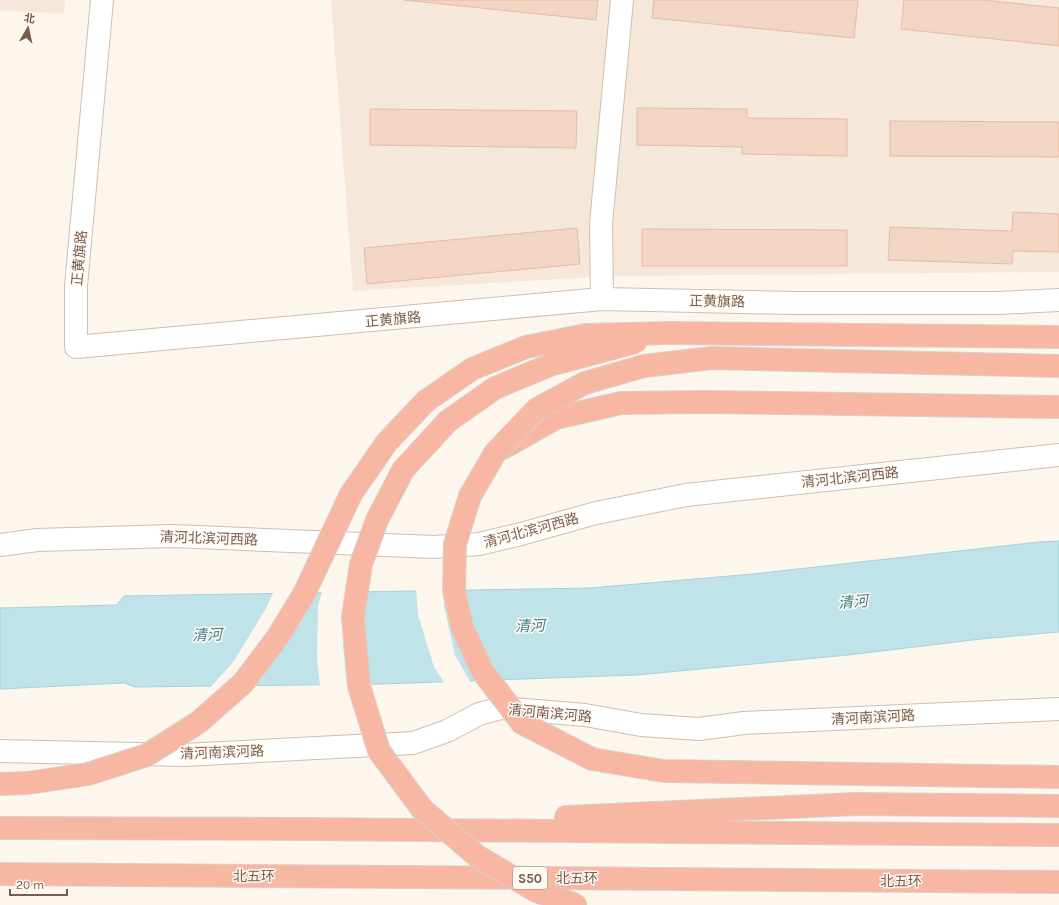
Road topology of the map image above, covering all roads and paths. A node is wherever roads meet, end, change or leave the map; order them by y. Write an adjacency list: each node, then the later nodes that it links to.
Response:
1 (102, 0): 3 (street, 正黄旗路)
2 (622, 0): 3 (street)
3 (602, 300): 4 (street, 正黄旗路)
4 (1059, 300)
5 (670, 333): 6 (highway); 15 (highway, bridge); 22 (highway, bridge)
6 (1059, 337)
7 (1059, 366): 9 (highway, bridge)
8 (1059, 407): 9 (highway, bridge)
9 (495, 453): 14 (highway, bridge)
10 (1059, 455): 11 (street, 清河北滨河西路)
11 (0, 545)
12 (1059, 709): 13 (street, 清河南滨河路)
13 (0, 751)
14 (1059, 778)
15 (0, 784)
16 (1059, 806): 18 (highway)
17 (0, 828): 18 (highway)
18 (305, 829): 19 (highway)
19 (1059, 835)
20 (0, 874): 21 (highway, 北五环 / S50)
21 (1059, 882)
22 (576, 905)

